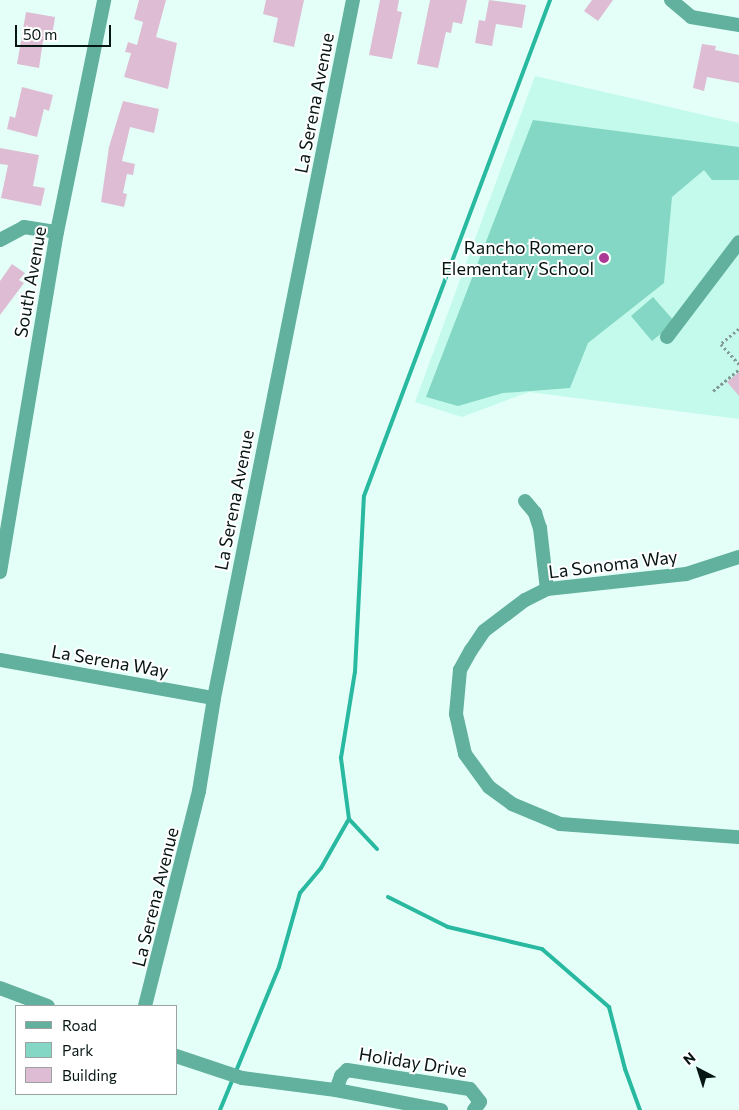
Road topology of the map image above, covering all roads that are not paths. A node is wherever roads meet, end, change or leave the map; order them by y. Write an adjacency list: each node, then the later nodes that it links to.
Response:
1 (104, 0): 5 (street, South Avenue)
2 (354, 0): 14 (street, La Serena Avenue)
3 (671, 0): 4 (street)
4 (739, 25)
5 (57, 232): 6 (street); 11 (street, South Avenue)
6 (0, 240)
7 (739, 242): 8 (street)
8 (668, 337)
9 (525, 501): 12 (street)
10 (739, 557): 12 (street, La Sonoma Way)
11 (0, 572)
12 (547, 589): 15 (street, La Sonoma Way)
13 (0, 660): 14 (street, La Serena Way)
14 (214, 698): 18 (street, La Serena Avenue)
15 (739, 837)
16 (0, 988): 17 (street)
17 (45, 1005)
18 (145, 1005)
19 (178, 1057): 20 (street)
20 (336, 1090): 21 (street); 22 (street, Holiday Drive)
21 (442, 1110)
22 (474, 1110)

